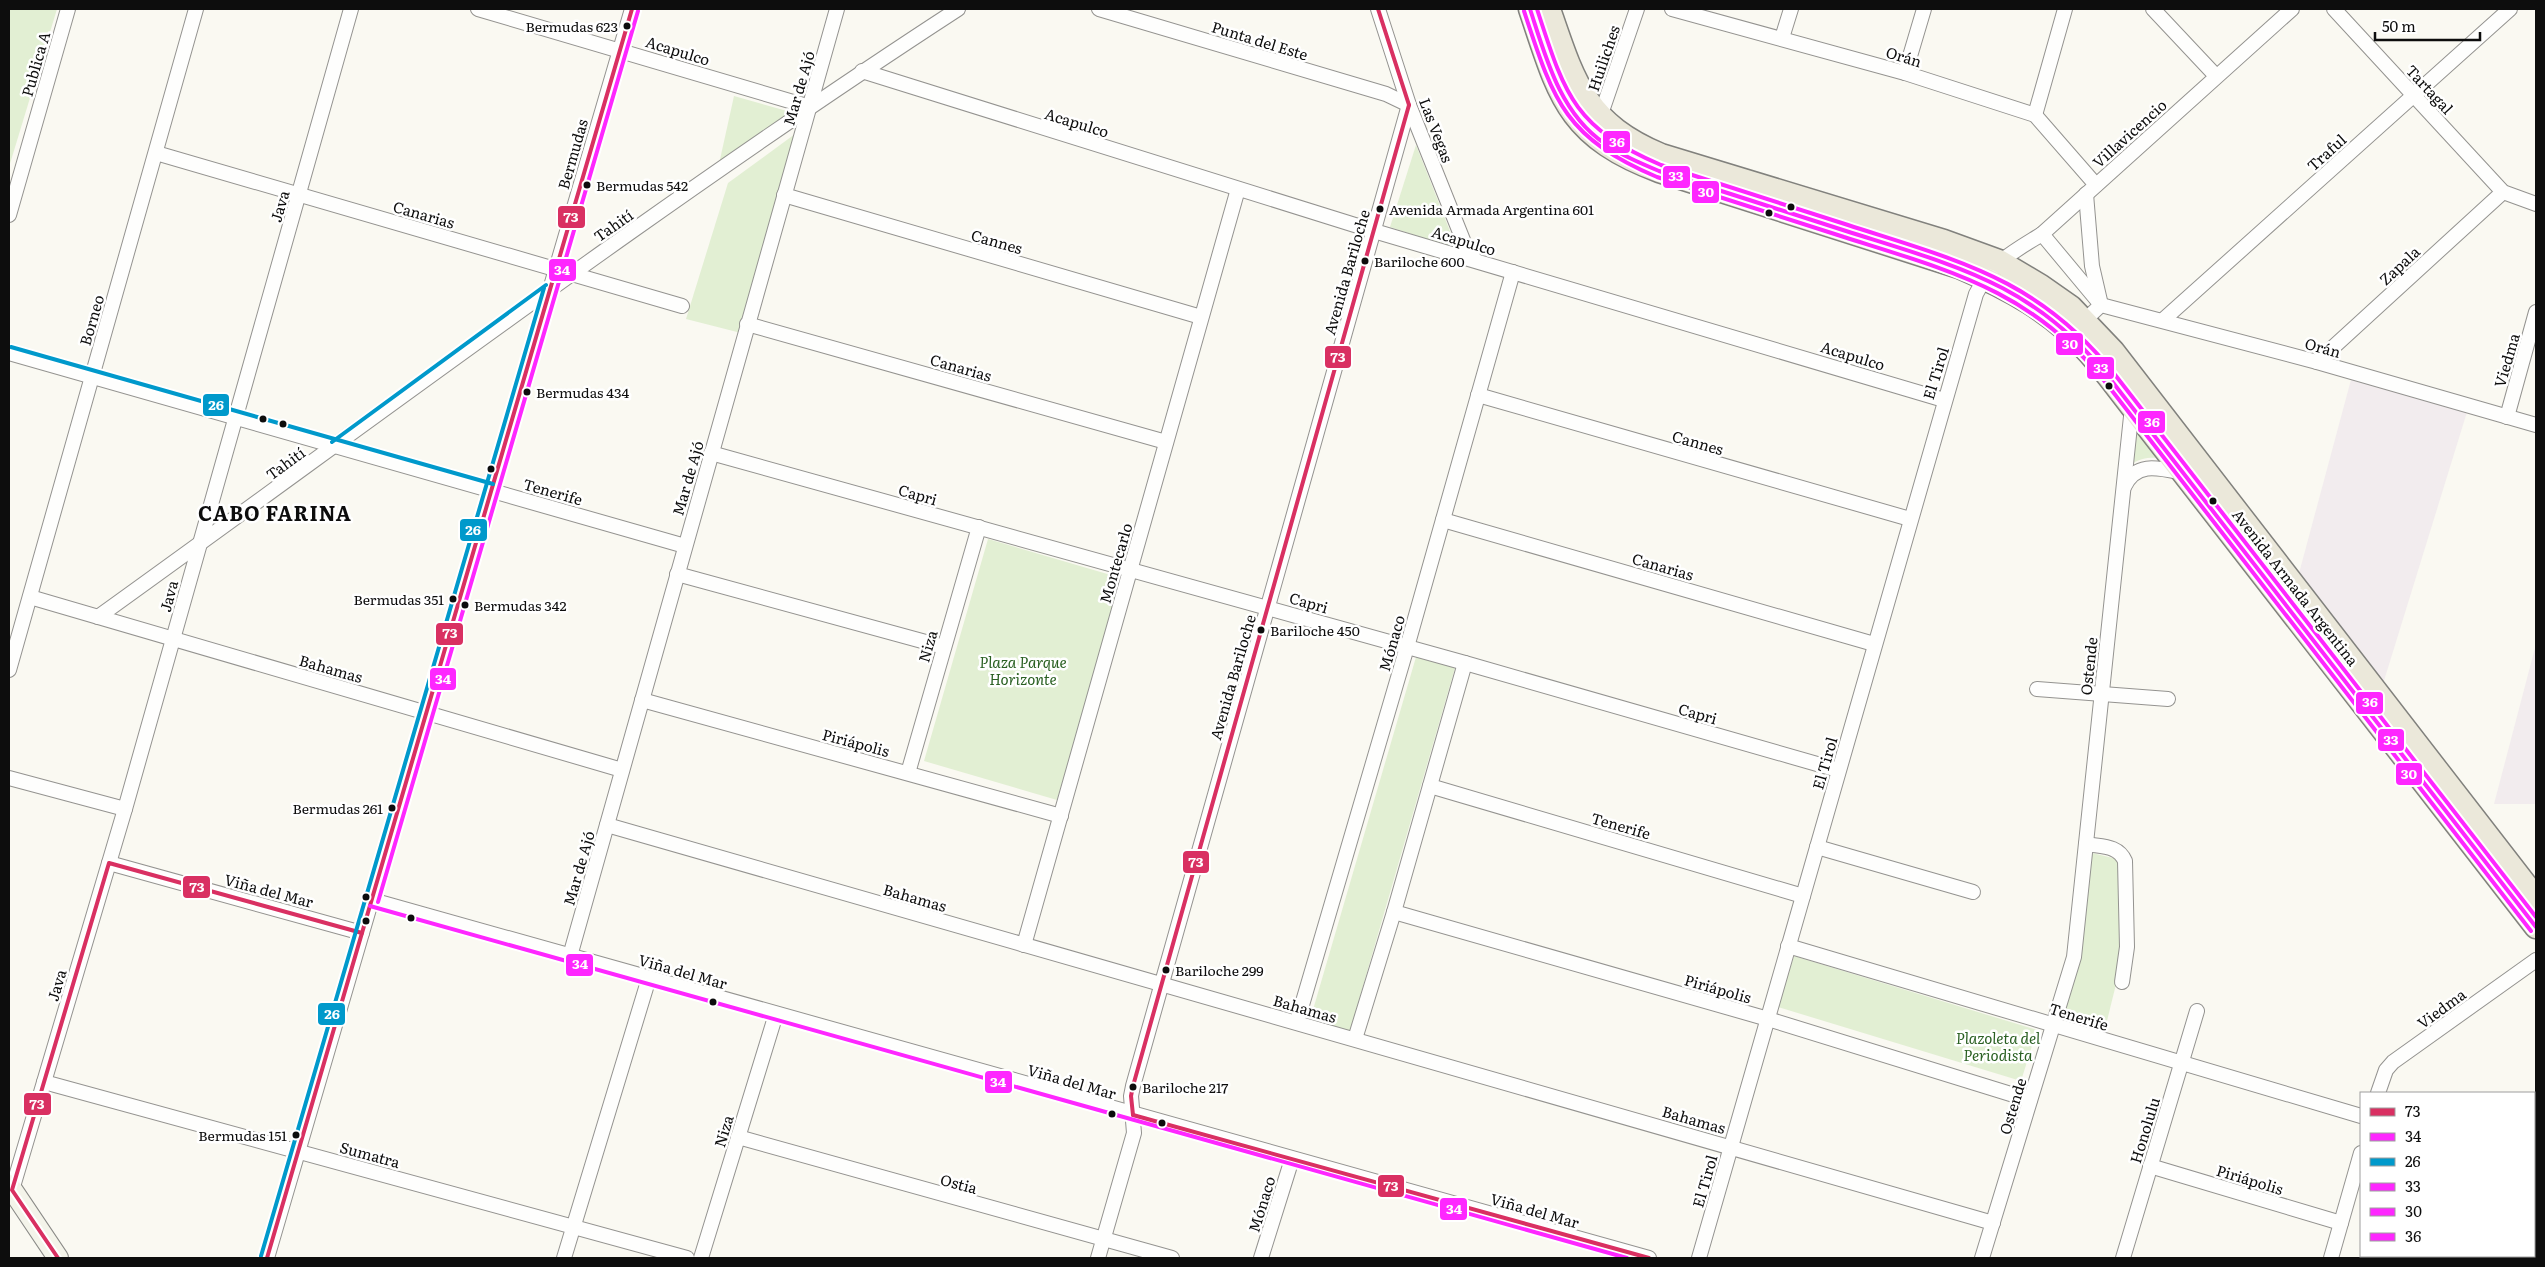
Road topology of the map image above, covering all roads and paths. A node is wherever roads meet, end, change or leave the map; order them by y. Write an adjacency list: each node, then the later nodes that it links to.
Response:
1 (68, 9): 39 (street, Publica A)
2 (196, 9): 31 (street, Borneo)
3 (352, 9): 35 (street, Java)
4 (478, 9): 22 (street, Acapulco)
5 (632, 9): 22 (street, Bermudas)
6 (837, 9): 28 (street, Mar de Ajó)
7 (958, 9): 23 (street, Tahití)
8 (1099, 9): 27 (street, Punta del Este)
9 (1378, 9): 27 (street, Las Vegas)
10 (1530, 9): 47 (main road, Avenida Armada Argentina)
11 (1549, 9): 30 (main road, Avenida Armada Argentina)
12 (1637, 9): 30 (street, Huiliches)
13 (1672, 9): 21 (street, Orán)
14 (1791, 9): 21 (street)
15 (1924, 9): 24 (street)
16 (2065, 9): 29 (street)
17 (2153, 9): 25 (street)
18 (2292, 9): 25 (street, Villavicencio)
19 (2334, 9): 26 (street, Tartagal)
20 (2510, 9): 26 (street, Traful)
21 (1782, 38): 24 (street, Orán)
22 (620, 50): 28 (street, Acapulco); 44 (street, Bermudas)
23 (862, 72): 28 (street, Tahití); 33 (street, Acapulco)
24 (1905, 72): 29 (street, Orán)
25 (2216, 76): 32 (street, Villavicencio)
26 (2413, 95): 34 (street, Tartagal); 53 (street, Traful)
27 (1410, 105): 40 (street, Avenida Bariloche); 42 (street, Las Vegas)
28 (810, 107): 37 (street, Mar de Ajó); 46 (street, Tahití)
29 (2035, 114): 32 (street)
30 (1600, 117): 43 (main road, Avenida Armada Argentina)
31 (156, 153): 35 (street, Canarias); 57 (street, Borneo)
32 (2096, 184): 36 (street, Villavicencio)
33 (1238, 189): 40 (street, Acapulco); 52 (street, Montecarlo)
34 (2502, 192): 38 (street); 56 (street, Zapala)
35 (299, 194): 44 (street, Canarias); 62 (street, Java)
36 (2086, 194): 41 (street, Villavicencio); 50 (street)
37 (784, 195): 52 (street, Cannes); 54 (street, Mar de Ajó)
38 (2536, 204)
39 (9, 215)
40 (1374, 231): 42 (street, Acapulco); 78 (street, Avenida Bariloche)
41 (2042, 234): 43 (street, Villavicencio); 50 (street)
42 (1475, 260): 45 (street, Acapulco)
43 (1999, 261): 47 (street, Villavicencio); 50 (main road, Avenida Armada Argentina)
44 (556, 269): 46 (street, Canarias); 48 (street, Bermudas)
45 (1513, 272): 58 (street, Mónaco); 59 (street, Acapulco)
46 (572, 274): 48 (street, Tahití); 49 (street, Canarias)
47 (1984, 278): 59 (street, El Tirol); 60 (main road, Avenida Armada Argentina)
48 (550, 290): 65 (street, Tahití); 68 (street, Bermudas)
49 (682, 306)
50 (2093, 312): 53 (street, Orán); 104 (main road, Avenida Armada Argentina)
51 (2536, 312): 61 (street, Viedma)
52 (1202, 317): 64 (street, Montecarlo)
53 (2163, 320): 56 (street, Orán)
54 (748, 324): 64 (street, Canarias); 66 (street, Mar de Ajó)
55 (9, 353): 57 (street, Tenerife)
56 (2317, 362): 61 (street, Orán)
57 (92, 377): 62 (street, Tenerife); 77 (street, Borneo)
58 (1478, 396): 70 (street, Cannes); 71 (street, Mónaco)
59 (1944, 400): 70 (street, El Tirol)
60 (2132, 407): 67 (main road, Avenida Armada Argentina); 69 (street, Ostende)
61 (2507, 417): 63 (street, Orán)
62 (236, 418): 65 (street, Tenerife); 73 (street, Java)
63 (2536, 425)
64 (1166, 442): 75 (street, Montecarlo)
65 (336, 446): 68 (street, Tenerife); 73 (street, Tahití)
66 (711, 453): 72 (street, Capri); 74 (street, Mar de Ajó)
67 (2183, 473): 69 (street, Ostende); 107 (main road, Avenida Armada Argentina)
68 (491, 490): 74 (street, Tenerife); 90 (street, Bermudas)
69 (2121, 492): 87 (street, Ostende)
70 (1910, 519): 81 (street, El Tirol)
71 (1443, 520): 81 (street, Canarias); 83 (street, Mónaco)
72 (979, 527): 75 (street, Capri); 82 (street, Niza)
73 (199, 545): 79 (street, Tahití); 80 (street, Java)
74 (685, 546): 76 (street, Mar de Ajó)
75 (1130, 570): 78 (street, Capri); 97 (street, Montecarlo)
76 (677, 574): 82 (street); 89 (street, Mar de Ajó)
77 (30, 597): 79 (street, Bahamas); 85 (street, Borneo)
78 (1268, 608): 83 (street, Capri); 115 (street, Avenida Bariloche)
79 (98, 617): 80 (street, Bahamas)
80 (174, 638): 90 (street, Bahamas); 96 (street, Java)
81 (1874, 644): 92 (street, El Tirol)
82 (944, 647): 93 (street, Niza)
83 (1407, 647): 84 (street, Capri); 119 (street, Mónaco)
84 (1465, 663): 92 (street, Capri); 95 (street)
85 (9, 670)
86 (2037, 689): 87 (street)
87 (2102, 694): 88 (street); 99 (street, Ostende)
88 (2168, 699)
89 (642, 700): 91 (street, Mar de Ajó); 93 (street, Piriápolis)
90 (426, 713): 91 (street, Bahamas); 105 (street, Bermudas)
91 (622, 770): 98 (street, Mar de Ajó)
92 (1838, 770): 100 (street, El Tirol)
93 (908, 773): 97 (street, Piriápolis)
94 (9, 778): 96 (street)
95 (1430, 786): 103 (street, Tenerife); 106 (street)
96 (125, 809): 101 (street, Java)
97 (1061, 816): 109 (street, Montecarlo)
98 (607, 825): 109 (street, Bahamas); 111 (street, Mar de Ajó)
99 (2086, 844): 114 (street); 120 (street, Ostende)
100 (1816, 847): 102 (street); 103 (street, El Tirol)
101 (109, 863): 108 (street, Viña del Mar); 123 (street, Java)
102 (1973, 892)
103 (1803, 896): 110 (street, El Tirol)
104 (2536, 898)
105 (372, 900): 108 (street, Bermudas); 111 (street, Viña del Mar)
106 (1394, 912): 118 (street, Piriápolis); 121 (street)
107 (2536, 927)
108 (362, 933): 130 (street, Bermudas)
109 (1024, 945): 115 (street, Bahamas)
110 (1788, 946): 118 (street, El Tirol); 120 (street, Tenerife)
111 (570, 956): 113 (street, Viña del Mar)
112 (2536, 960): 124 (street, Viedma)
113 (649, 978): 117 (street, Viña del Mar); 137 (street)
114 (2122, 982)
115 (1161, 985): 119 (street, Bahamas); 126 (street, Avenida Bariloche)
116 (2197, 1011): 122 (street, Honolulu)
117 (776, 1014): 126 (street, Viña del Mar); 128 (street, Niza)
118 (1768, 1019): 125 (street, Piriápolis); 129 (street, El Tirol)
119 (1296, 1022): 121 (street, Bahamas)
120 (2054, 1025): 122 (street, Tenerife); 125 (street, Ostende)
121 (1355, 1039): 129 (street, Bahamas)
122 (2180, 1064): 127 (street, Tenerife); 133 (street, Honolulu)
123 (44, 1082): 130 (street, Sumatra); 134 (street, Java)
124 (2378, 1092)
125 (2030, 1100): 135 (street, Ostende)
126 (1133, 1115): 132 (street, Viña del Mar); 138 (street, Avenida Bariloche)
127 (2360, 1116)
128 (738, 1137): 138 (street, Ostia); 143 (street, Niza)
129 (1731, 1146): 135 (street, Bahamas); 148 (street, El Tirol)
130 (299, 1152): 137 (street, Sumatra); 140 (street, Bermudas)
131 (2360, 1156): 136 (street)
132 (1292, 1159): 146 (street, Mónaco); 147 (street, Viña del Mar)
133 (2150, 1166): 136 (street, Piriápolis); 150 (street, Honolulu)
134 (10, 1188): 139 (main road)
135 (1993, 1223): 149 (street, Ostende)
136 (2341, 1223): 151 (street)
137 (574, 1227): 141 (street); 142 (street, Sumatra)
138 (1104, 1239): 144 (street, Avenida Bariloche); 145 (street, Ostia)
139 (58, 1258)
140 (267, 1258)
141 (564, 1258)
142 (688, 1258)
143 (702, 1258)
144 (1098, 1258)
145 (1172, 1258)
146 (1261, 1258)
147 (1649, 1258)
148 (1699, 1258)
149 (1982, 1258)
150 (2123, 1258)
151 (2331, 1258)

